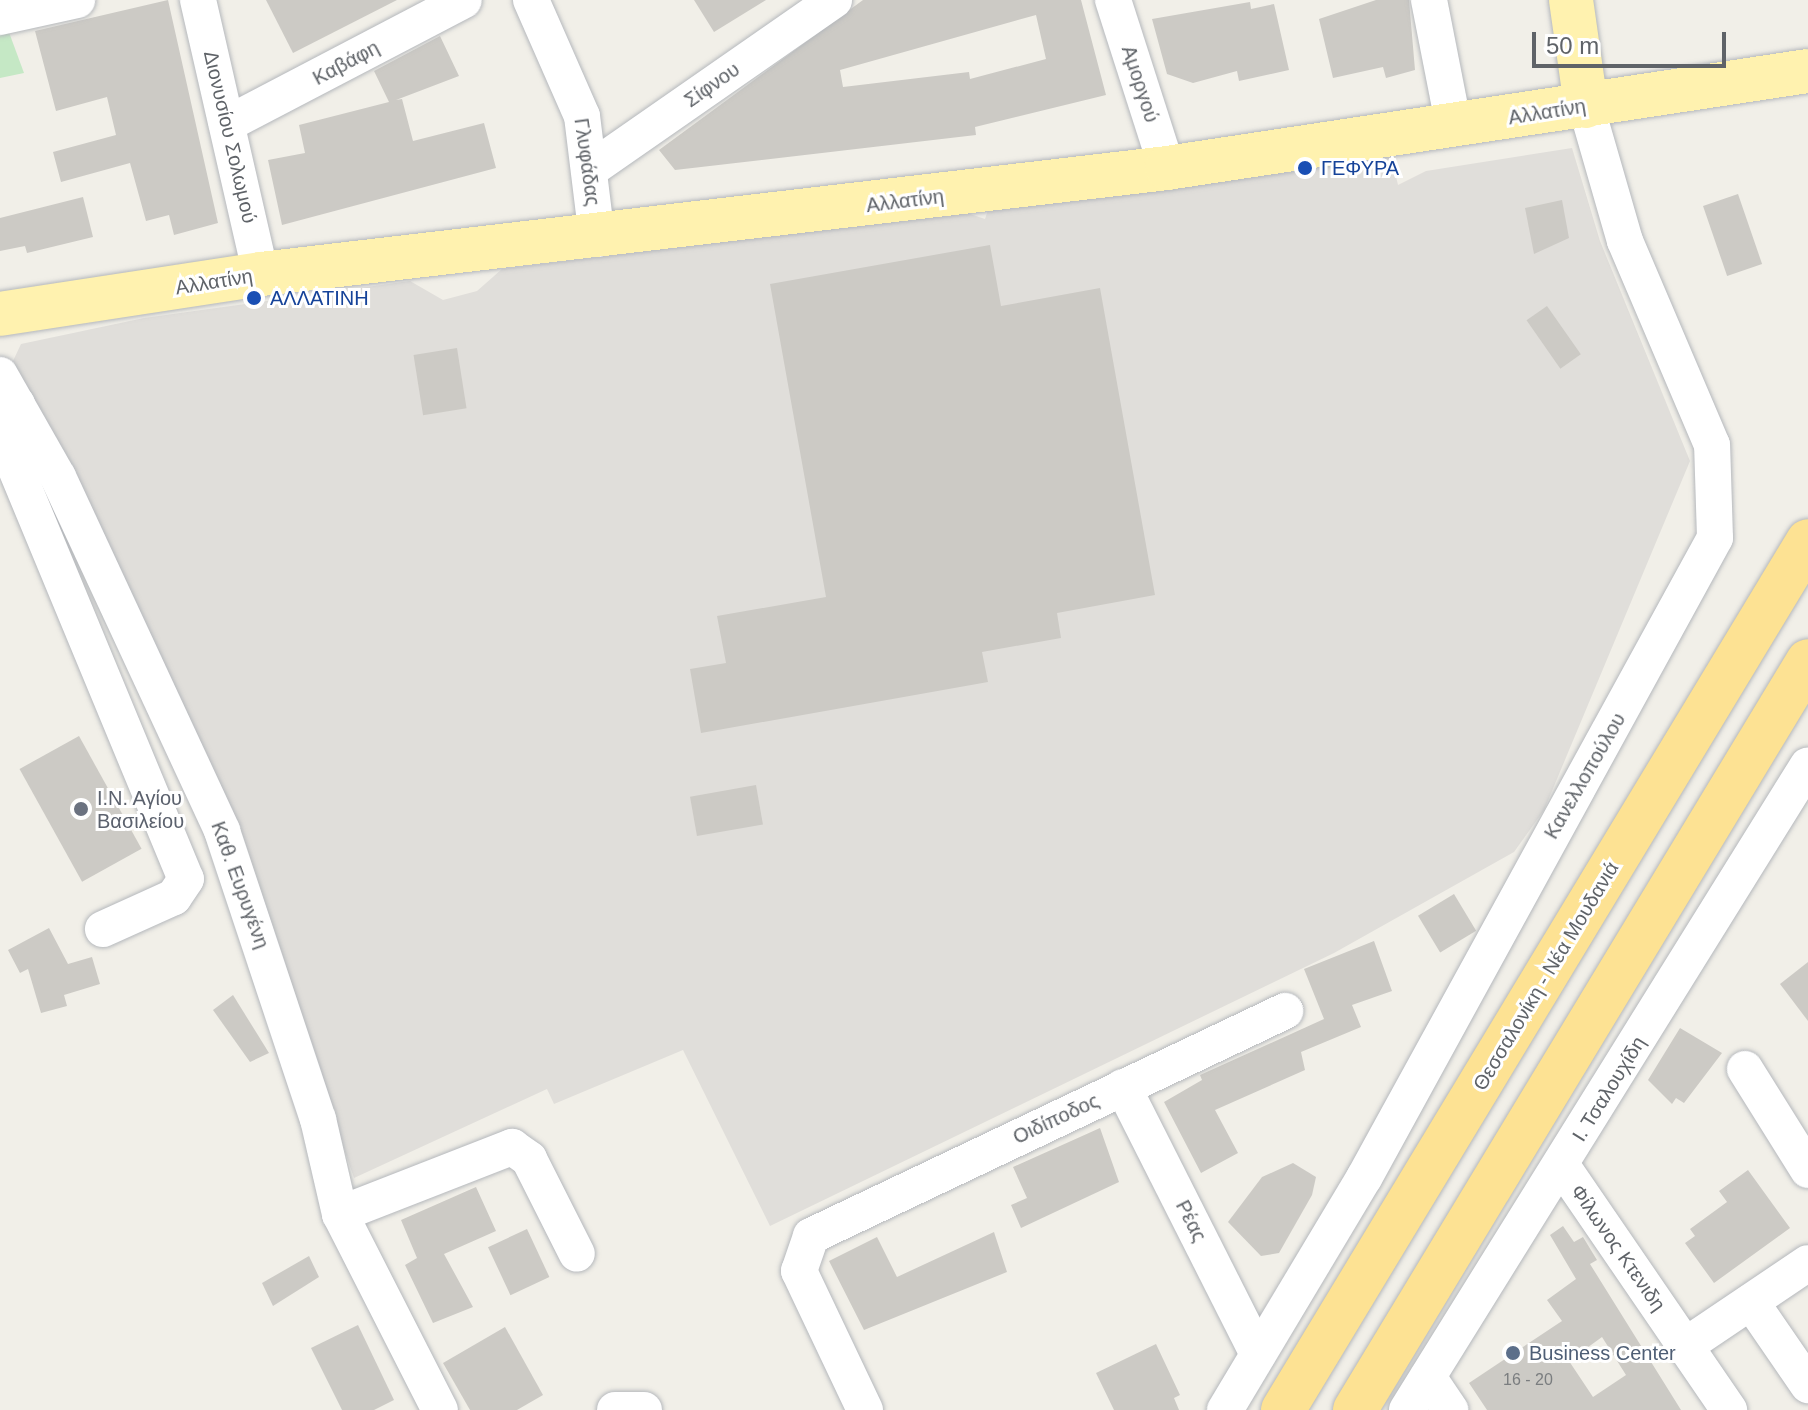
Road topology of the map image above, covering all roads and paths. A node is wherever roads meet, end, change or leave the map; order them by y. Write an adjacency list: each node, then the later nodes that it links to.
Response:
1 (77, 0): 9 (street)
2 (198, 0): 12 (street, Διονυσίου Σολωμού)
3 (464, 0): 12 (street, Καβάφη)
4 (531, 0): 15 (street, Γλυφάδας)
5 (834, 0): 15 (street, Σίφνου)
6 (1113, 0): 14 (street, Αμοργού)
7 (1429, 0): 13 (street)
8 (1571, 0): 11 (main road)
9 (0, 17)
10 (1808, 71): 11 (main road, Αλλατίνη)
11 (1586, 106): 13 (main road, Αλλατίνη); 34 (street, Κανελλοπούλου)
12 (227, 124): 17 (street, Διονυσίου Σολωμού)
13 (1454, 127): 14 (main road, Αλλατίνη)
14 (1167, 168): 16 (main road, Αλλατίνη)
15 (591, 169): 16 (street, Γλυφάδας)
16 (597, 239): 17 (main road, Αλλατίνη)
17 (261, 274): 18 (main road, Αλλατίνη)
18 (0, 314)
19 (8, 390): 23 (street); 29 (street, Καθ. Ευρυγένη)
20 (1808, 541): 37 (highway, Θεσσαλονίκη - Νέα Μουδανιά)
21 (1808, 661): 43 (highway)
22 (1808, 765): 27 (street, Ι. Τσαλουχίδη)
23 (103, 929)
24 (1285, 1011): 26 (street, Οιδίποδος)
25 (1745, 1069): 28 (street)
26 (1123, 1087): 34 (street, Ρέας); 41 (street, Οιδίποδος)
27 (1562, 1166): 33 (street, Φίλωνος Κτενιδη); 35 (street, Ι. Τσαλουχίδη)
28 (1808, 1170)
29 (340, 1214): 30 (street); 38 (street, Καθ. Ευρυγένη)
30 (577, 1254)
31 (1808, 1263): 32 (street)
32 (1751, 1302): 33 (street); 36 (street)
33 (1685, 1346): 46 (street, Φίλωνος Κτενιδη)
34 (1258, 1354): 42 (street, Κανελλοπούλου)
35 (1428, 1377): 44 (street, Ι. Τσαλουχίδη); 45 (street)
36 (1808, 1385)
37 (1285, 1407)
38 (440, 1410)
39 (615, 1410): 40 (street)
40 (644, 1410)
41 (865, 1410)
42 (1225, 1410)
43 (1355, 1410)
44 (1407, 1410)
45 (1450, 1410)
46 (1729, 1410)

